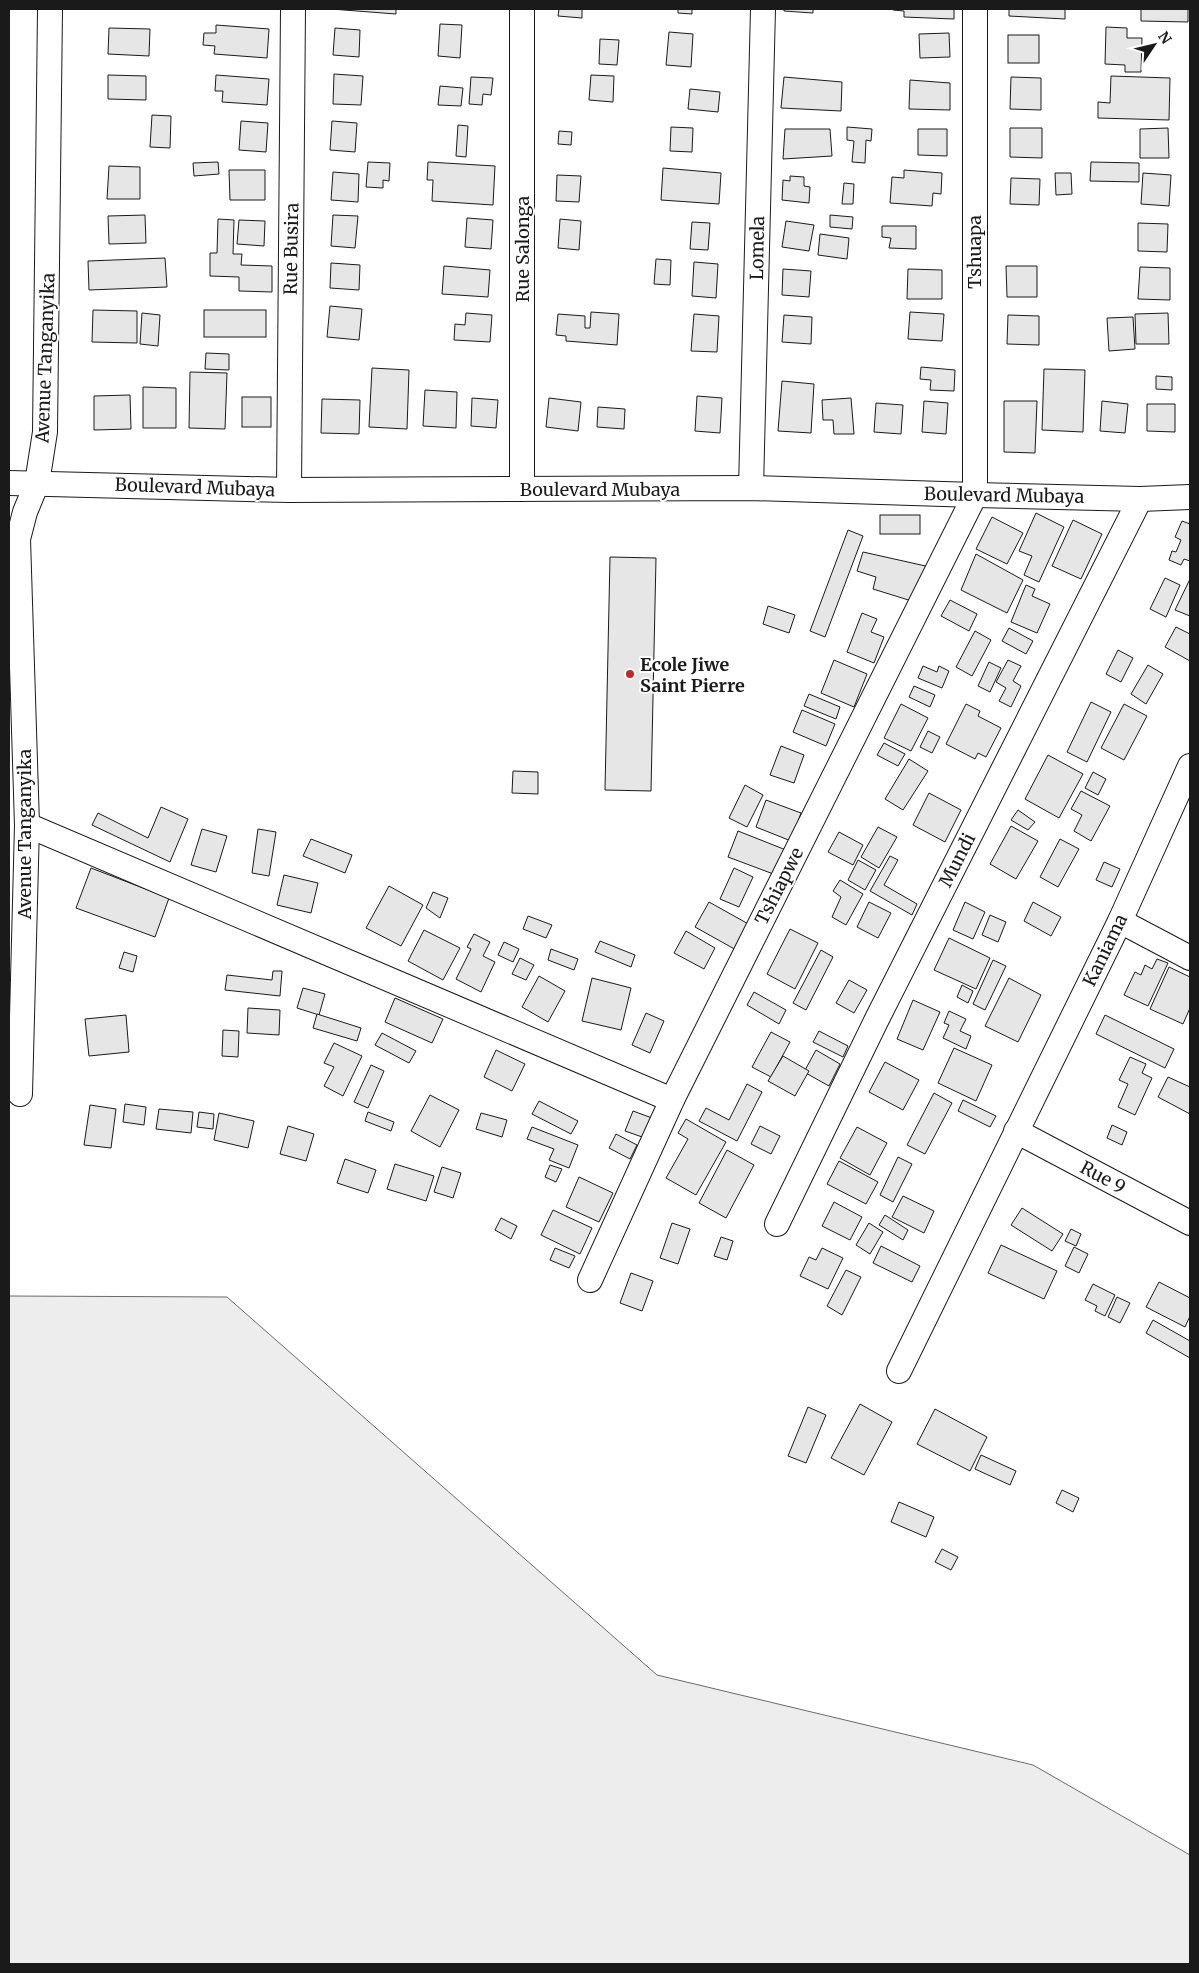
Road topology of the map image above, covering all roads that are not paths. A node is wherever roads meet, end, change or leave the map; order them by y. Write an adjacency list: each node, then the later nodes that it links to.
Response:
1 (50, 9): 7 (street, Avenue Tanganyika)
2 (293, 9): 9 (street, Rue Busira)
3 (522, 9): 10 (street, Rue Salonga)
4 (763, 9): 8 (street, Lomela)
5 (975, 9): 11 (street, Tshuapa)
6 (9, 483): 7 (street, Boulevard Mubaya)
7 (37, 483): 9 (street, Boulevard Mubaya); 15 (street, Avenue Tanganyika)
8 (751, 488): 10 (street, Boulevard Mubaya); 11 (street, Boulevard Mubaya)
9 (289, 490): 10 (street, Boulevard Mubaya)
10 (522, 490)
11 (975, 495): 13 (street, Boulevard Mubaya); 19 (street, Tshiapwe)
12 (1190, 497): 13 (street, Boulevard Mubaya)
13 (1140, 498): 22 (street, Mundi)
14 (1190, 766): 16 (street, Kaniama)
15 (27, 825): 18 (street, Avenue Tanganyika); 19 (street)
16 (1120, 920): 17 (street); 20 (street, Kaniama)
17 (1190, 958)
18 (20, 1094)
19 (672, 1100): 23 (street, Tshiapwe)
20 (1016, 1131): 21 (street, Rue 9); 24 (street, Kaniama)
21 (1190, 1223)
22 (777, 1224)
23 (590, 1280)
24 (899, 1370)

